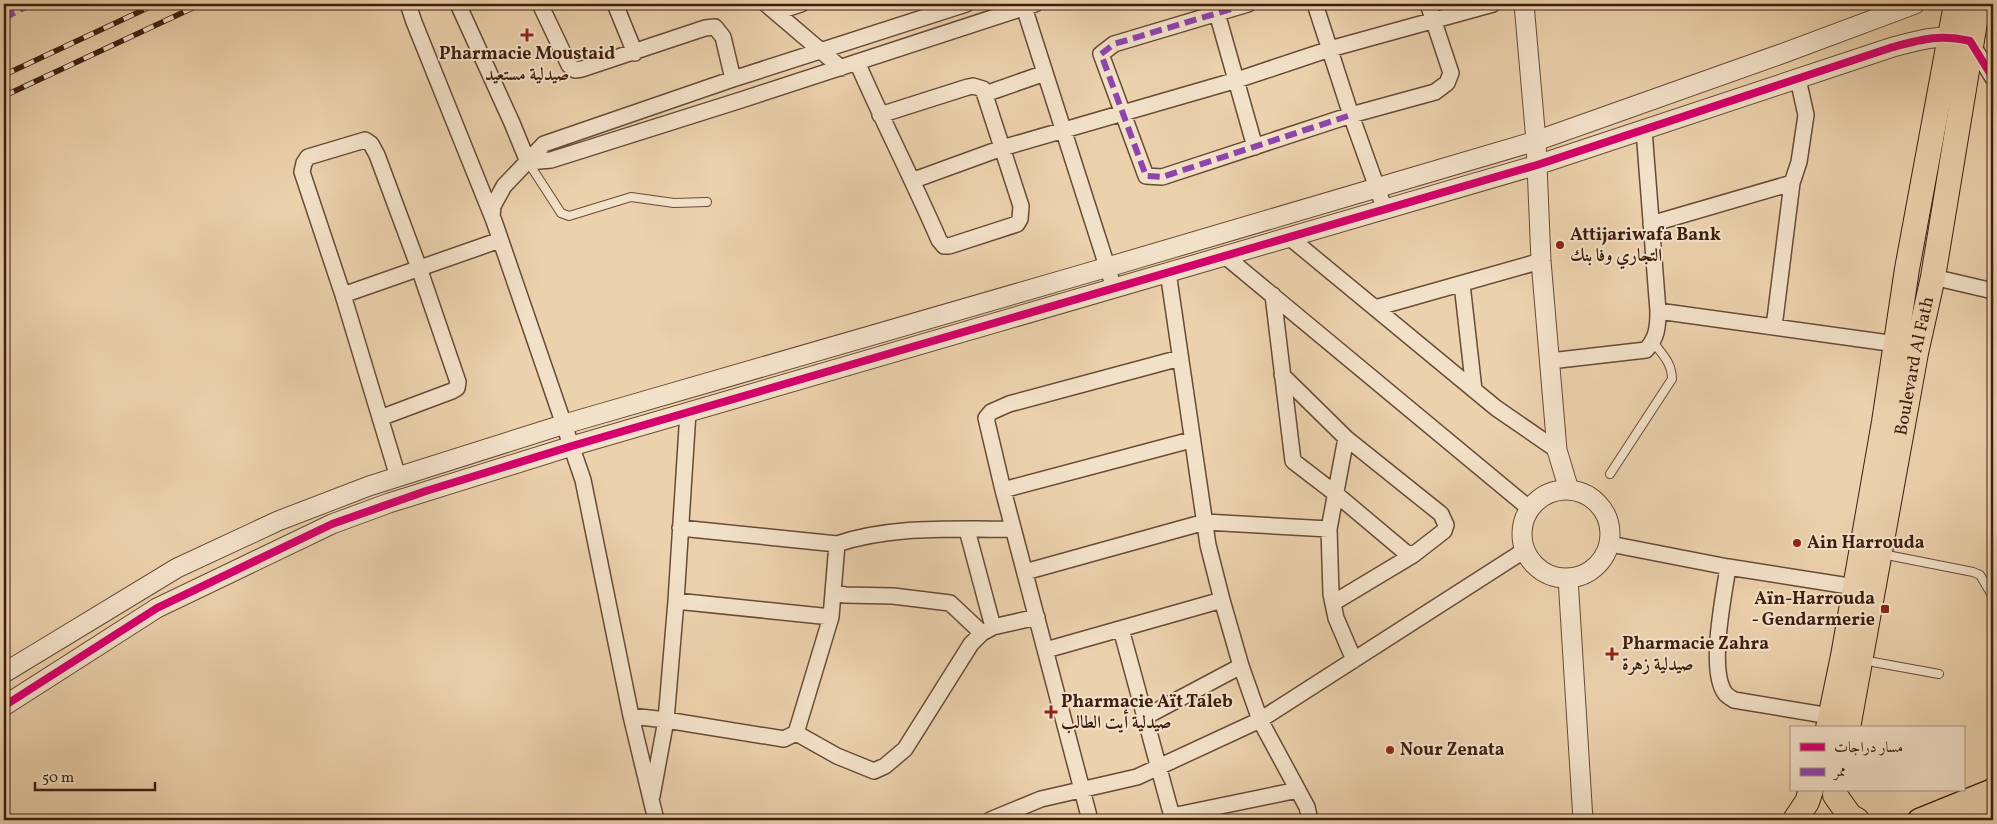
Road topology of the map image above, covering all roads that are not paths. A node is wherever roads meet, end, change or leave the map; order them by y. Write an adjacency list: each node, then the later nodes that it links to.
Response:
1 (408, 4): 46 (street)
2 (458, 4): 39 (street)
3 (540, 4): 22 (street)
4 (615, 4): 22 (street)
5 (800, 4): 16 (street)
6 (966, 4): 21 (street)
7 (1248, 4): 17 (street)
8 (1315, 4): 20 (street)
9 (1428, 4): 18 (street)
10 (1493, 4): 18 (street)
11 (1524, 4): 36 (street)
12 (1915, 4): 36 (street)
13 (1956, 4): 19 (highway, Boulevard Al Fath)
14 (1978, 4): 19 (highway, Boulevard Al Fath)
15 (1027, 5): 23 (street); 25 (street)
16 (771, 8): 21 (street)
17 (1217, 13): 29 (street); 31 (street)
18 (1434, 20): 20 (street); 33 (street)
19 (1960, 39): 26 (street); 28 (street); 55 (highway, Boulevard Al Fath); 65 (highway, Boulevard Al Fath)
20 (1330, 49): 29 (street); 33 (street)
21 (822, 50): 24 (street); 27 (street)
22 (635, 53): 27 (street)
23 (857, 62): 24 (street); 32 (street)
24 (842, 68): 39 (street)
25 (1045, 73): 30 (street); 35 (street)
26 (1993, 78)
27 (733, 79): 39 (street)
28 (1798, 79): 34 (street); 42 (street)
29 (1236, 80): 31 (street); 37 (street)
30 (985, 94): 32 (street); 38 (street)
31 (1124, 113): 35 (street); 37 (street)
32 (880, 116): 41 (street)
33 (1351, 116): 37 (street); 43 (street)
34 (1644, 130): 40 (street); 47 (street)
35 (1064, 131): 38 (street); 52 (street)
36 (1536, 141): 40 (street); 43 (street)
37 (1255, 147)
38 (1002, 148): 41 (street); 41 (street)
39 (528, 162): 44 (lane); 46 (street)
40 (1537, 165): 45 (street); 51 (street)
41 (914, 180)
42 (1792, 183): 47 (street); 63 (street)
43 (1377, 188): 45 (street); 52 (street)
44 (707, 202)
45 (1384, 210): 48 (street)
46 (492, 216): 49 (street)
47 (1651, 224): 62 (street)
48 (1289, 237): 50 (street); 61 (street)
49 (500, 240): 53 (street); 72 (street)
50 (1225, 256): 54 (street); 60 (street)
51 (1541, 261): 56 (street); 67 (street)
52 (1108, 267): 57 (street); 72 (street)
53 (419, 268): 59 (street); 59 (street); 71 (street)
54 (1168, 272): 57 (street); 66 (street)
55 (1933, 277): 58 (street); 91 (highway, Boulevard Al Fath)
56 (1462, 284): 61 (street); 69 (street)
57 (1114, 288): 70 (street)
58 (1993, 291)
59 (343, 295): 71 (street)
60 (1273, 295): 68 (street); 82 (street)
61 (1375, 308): 69 (street)
62 (1658, 311): 63 (street); 64 (street)
63 (1774, 327): 65 (street)
64 (1653, 342): 67 (street); 77 (lane)
65 (1896, 344): 97 (highway, Boulevard Al Fath)
66 (1180, 358): 74 (street); 79 (street)
67 (1550, 361): 76 (street)
68 (1282, 375): 73 (street); 81 (street)
69 (1474, 390): 76 (street)
70 (688, 412): 75 (street); 84 (street)
71 (380, 418): 78 (street)
72 (565, 424): 75 (street); 78 (street)
73 (1346, 438): 81 (street); 92 (street)
74 (1191, 440): 79 (street); 83 (street)
75 (572, 446): 103 (street); 115 (street)
76 (1558, 453): 80 (street)
77 (1610, 474)
78 (398, 477): 96 (street)
79 (1003, 490): 85 (street)
80 (1560, 491): 82 (street); 89 (street)
81 (1336, 494): 87 (street); 92 (street)
82 (1530, 509): 90 (street)
83 (1204, 522): 87 (street); 94 (street); 100 (street)
84 (680, 528): 88 (street); 101 (street)
85 (1013, 529): 86 (street); 94 (street)
86 (967, 530): 88 (street); 107 (street)
87 (1329, 530): 102 (street)
88 (837, 544): 98 (street)
89 (1610, 544): 93 (street); 95 (street)
90 (1525, 550): 95 (street); 110 (street)
91 (1880, 553): 99 (lane); 109 (highway, Boulevard Al Fath)
92 (1413, 555): 102 (street)
93 (1728, 567): 97 (street); 119 (street)
94 (1025, 572): 105 (street)
95 (1568, 578): 134 (street)
96 (146, 586): 103 (street); 112 (street)
97 (1855, 587): 109 (highway, Boulevard Al Fath)
98 (833, 593): 104 (street); 107 (street)
99 (1993, 597)
100 (1222, 600): 106 (street); 111 (street)
101 (676, 601): 104 (street); 117 (street)
102 (1333, 603): 110 (street)
103 (157, 608): 114 (street)
104 (831, 617): 120 (street)
105 (1037, 617): 107 (street); 108 (street)
106 (1122, 628): 108 (street); 116 (street)
107 (987, 630): 120 (street)
108 (1046, 650): 122 (street)
109 (1852, 658): 113 (lane); 119 (highway, Boulevard Al Fath)
110 (1354, 660): 118 (street)
111 (1241, 666): 116 (street); 118 (street)
112 (4, 673)
113 (1938, 674)
114 (4, 706)
115 (630, 716): 117 (street); 127 (street)
116 (1145, 717): 121 (street)
117 (666, 720): 120 (street); 127 (street)
118 (1260, 720): 121 (street); 123 (street)
119 (1835, 724)
120 (796, 733)
121 (1158, 768): 122 (street); 129 (street)
122 (1082, 790): 131 (street); 132 (street)
123 (1298, 790): 129 (street); 133 (street)
124 (1993, 790): 138 (main road)
125 (1810, 792): 135 (highway)
126 (1836, 792): 136 (highway); 137 (highway)
127 (652, 802): 130 (street)
128 (1993, 810): 139 (main road)
129 (1172, 818)
130 (656, 820)
131 (990, 820)
132 (1090, 820)
133 (1310, 820)
134 (1583, 820)
135 (1795, 820)
136 (1829, 820)
137 (1857, 820)
138 (1919, 820)
139 (1971, 820)

